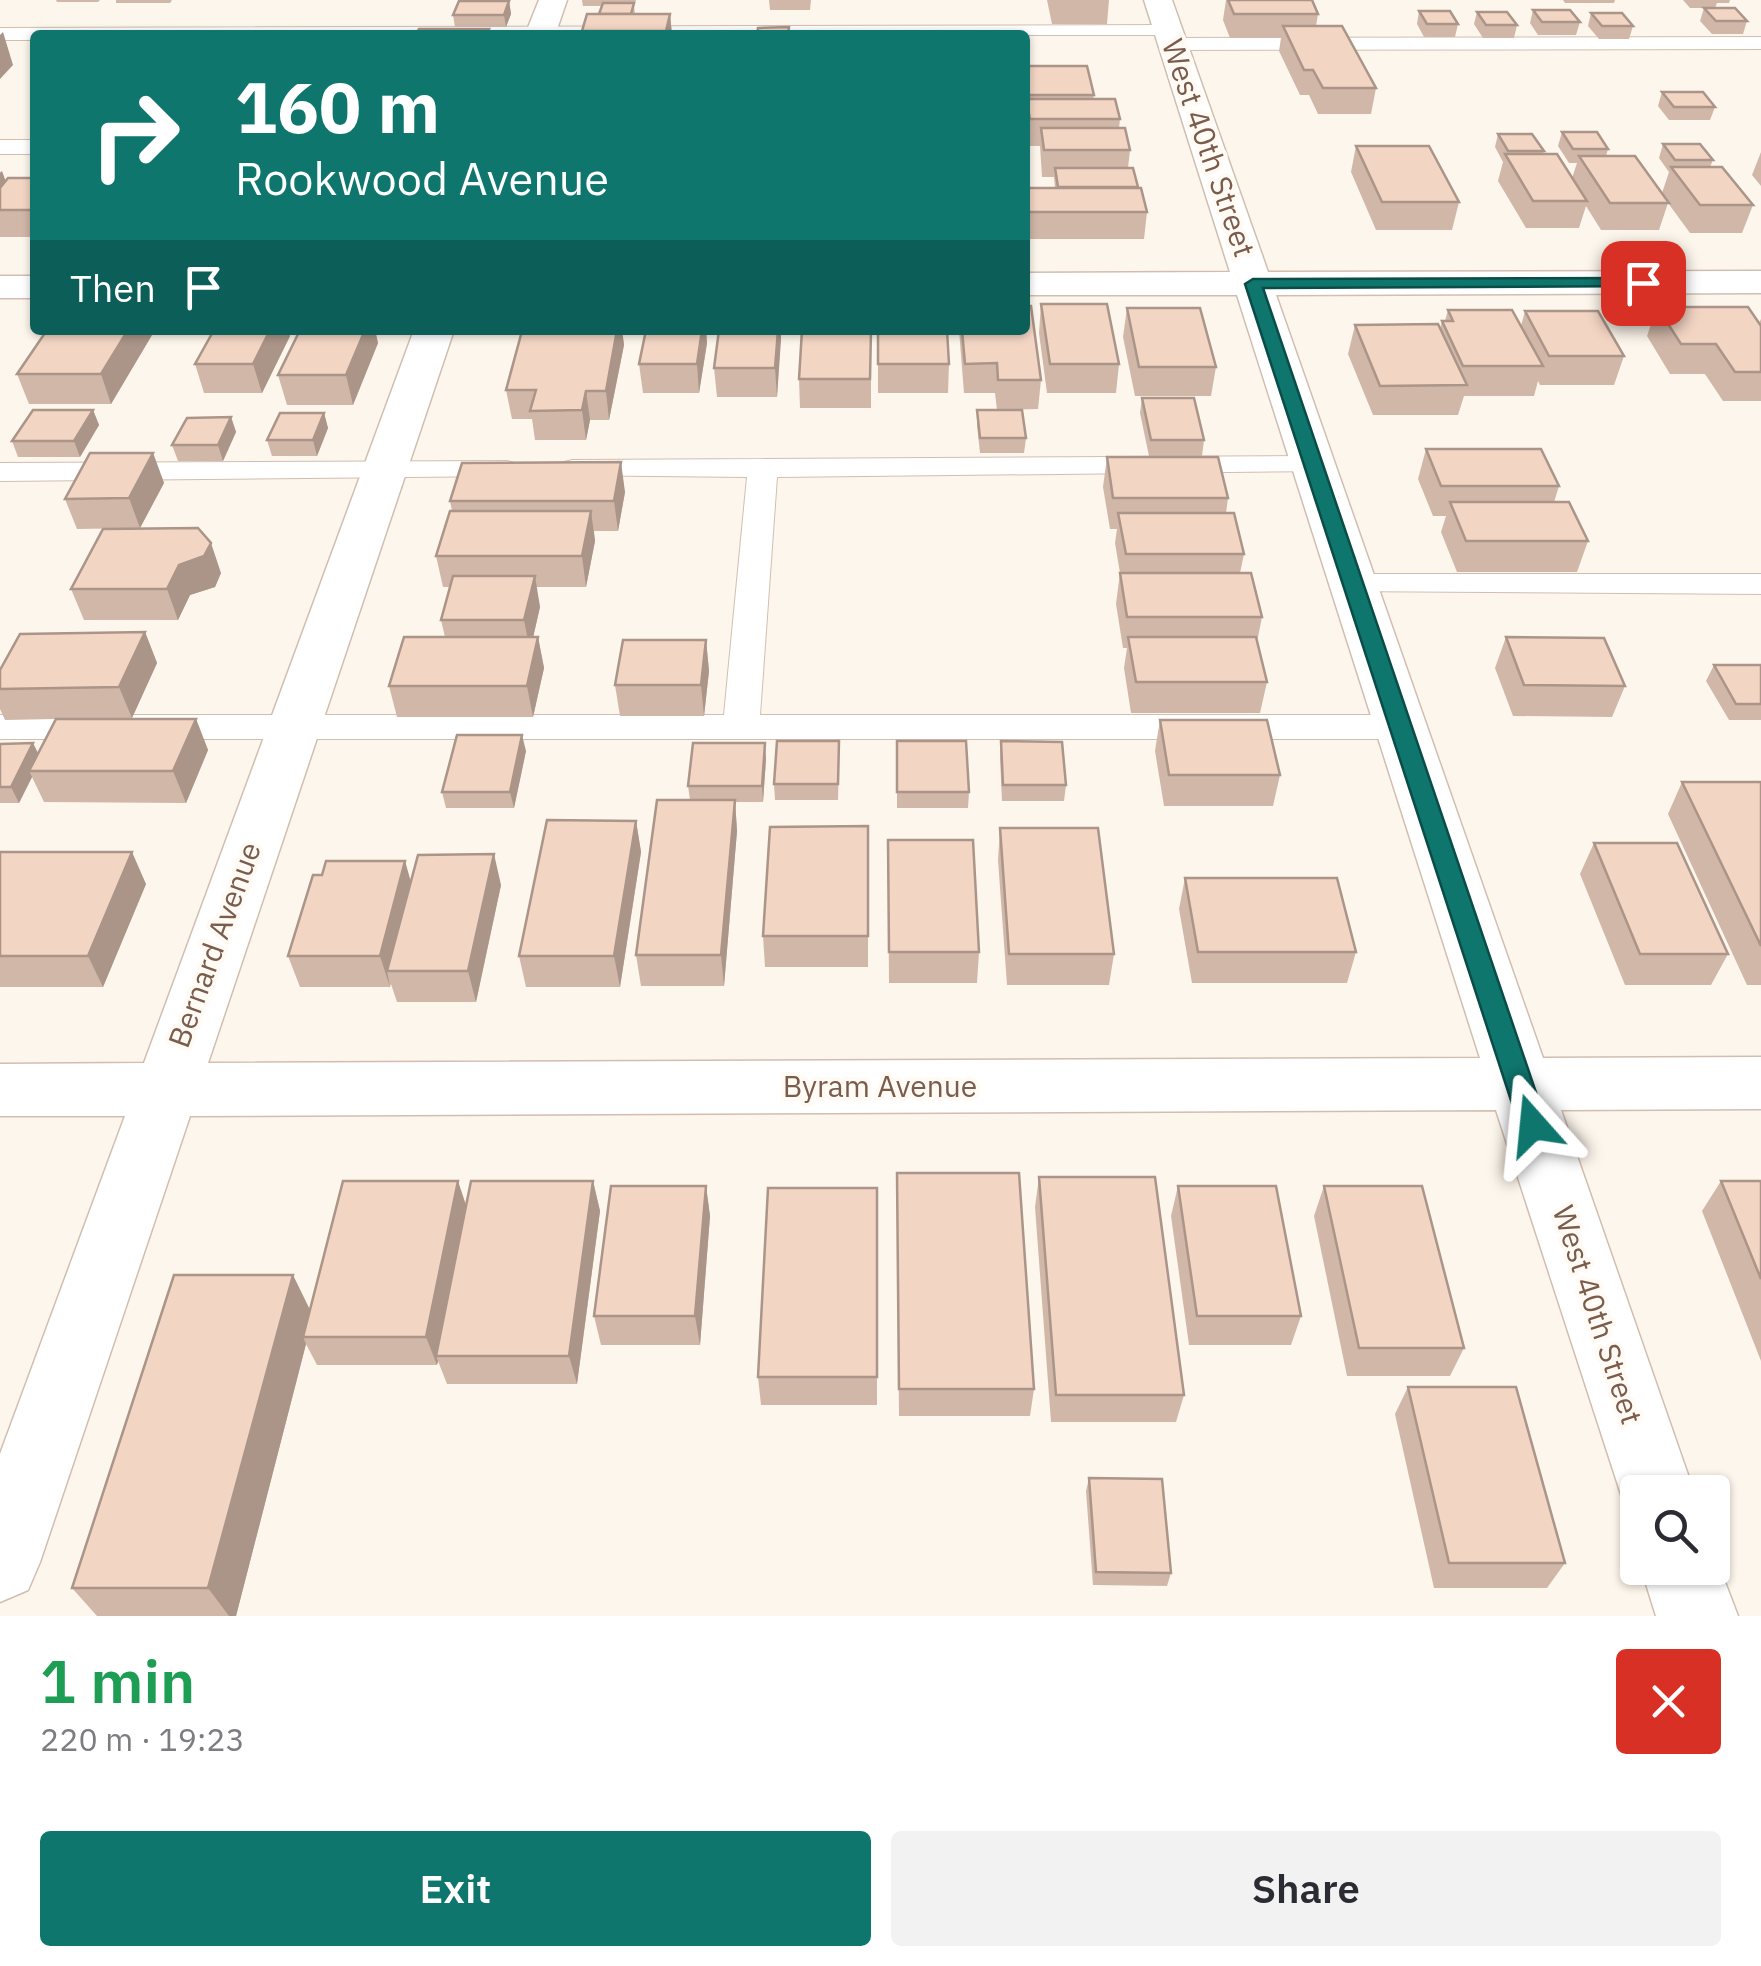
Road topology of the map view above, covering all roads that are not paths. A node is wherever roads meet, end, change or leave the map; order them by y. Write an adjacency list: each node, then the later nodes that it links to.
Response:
1 (552, 0): 3 (street)
2 (1167, 25): 4 (lane); 7 (lane); 12 (street, West 40th Street)
3 (541, 30)
4 (968, 30)
5 (0, 34): 6 (lane)
6 (30, 34)
7 (1761, 43)
8 (0, 147): 9 (lane)
9 (30, 147)
10 (1761, 282): 12 (street)
11 (1030, 284): 12 (street)
12 (1253, 284): 16 (street, West 40th Street)
13 (30, 286): 14 (street)
14 (0, 287)
15 (432, 335): 18 (street, Bernard Avenue)
16 (1314, 465): 17 (lane); 20 (street, West 40th Street)
17 (763, 468): 18 (lane); 23 (lane)
18 (384, 470): 19 (lane); 22 (street, Bernard Avenue)
19 (0, 472)
20 (1353, 584): 21 (lane); 24 (street, West 40th Street)
21 (1761, 584)
22 (293, 727): 23 (lane); 25 (lane); 29 (street, Bernard Avenue)
23 (741, 727): 24 (lane)
24 (1401, 727): 27 (street, West 40th Street)
25 (0, 728)
26 (1761, 1083): 27 (street, Byram Avenue)
27 (1520, 1084): 29 (street, Byram Avenue); 30 (street, West 40th Street)
28 (0, 1090): 29 (street, Byram Avenue)
29 (164, 1090): 31 (street, Bernard Avenue)
30 (1650, 1475)
31 (0, 1562)
32 (1687, 1585): 33 (street)
33 (1697, 1616)

